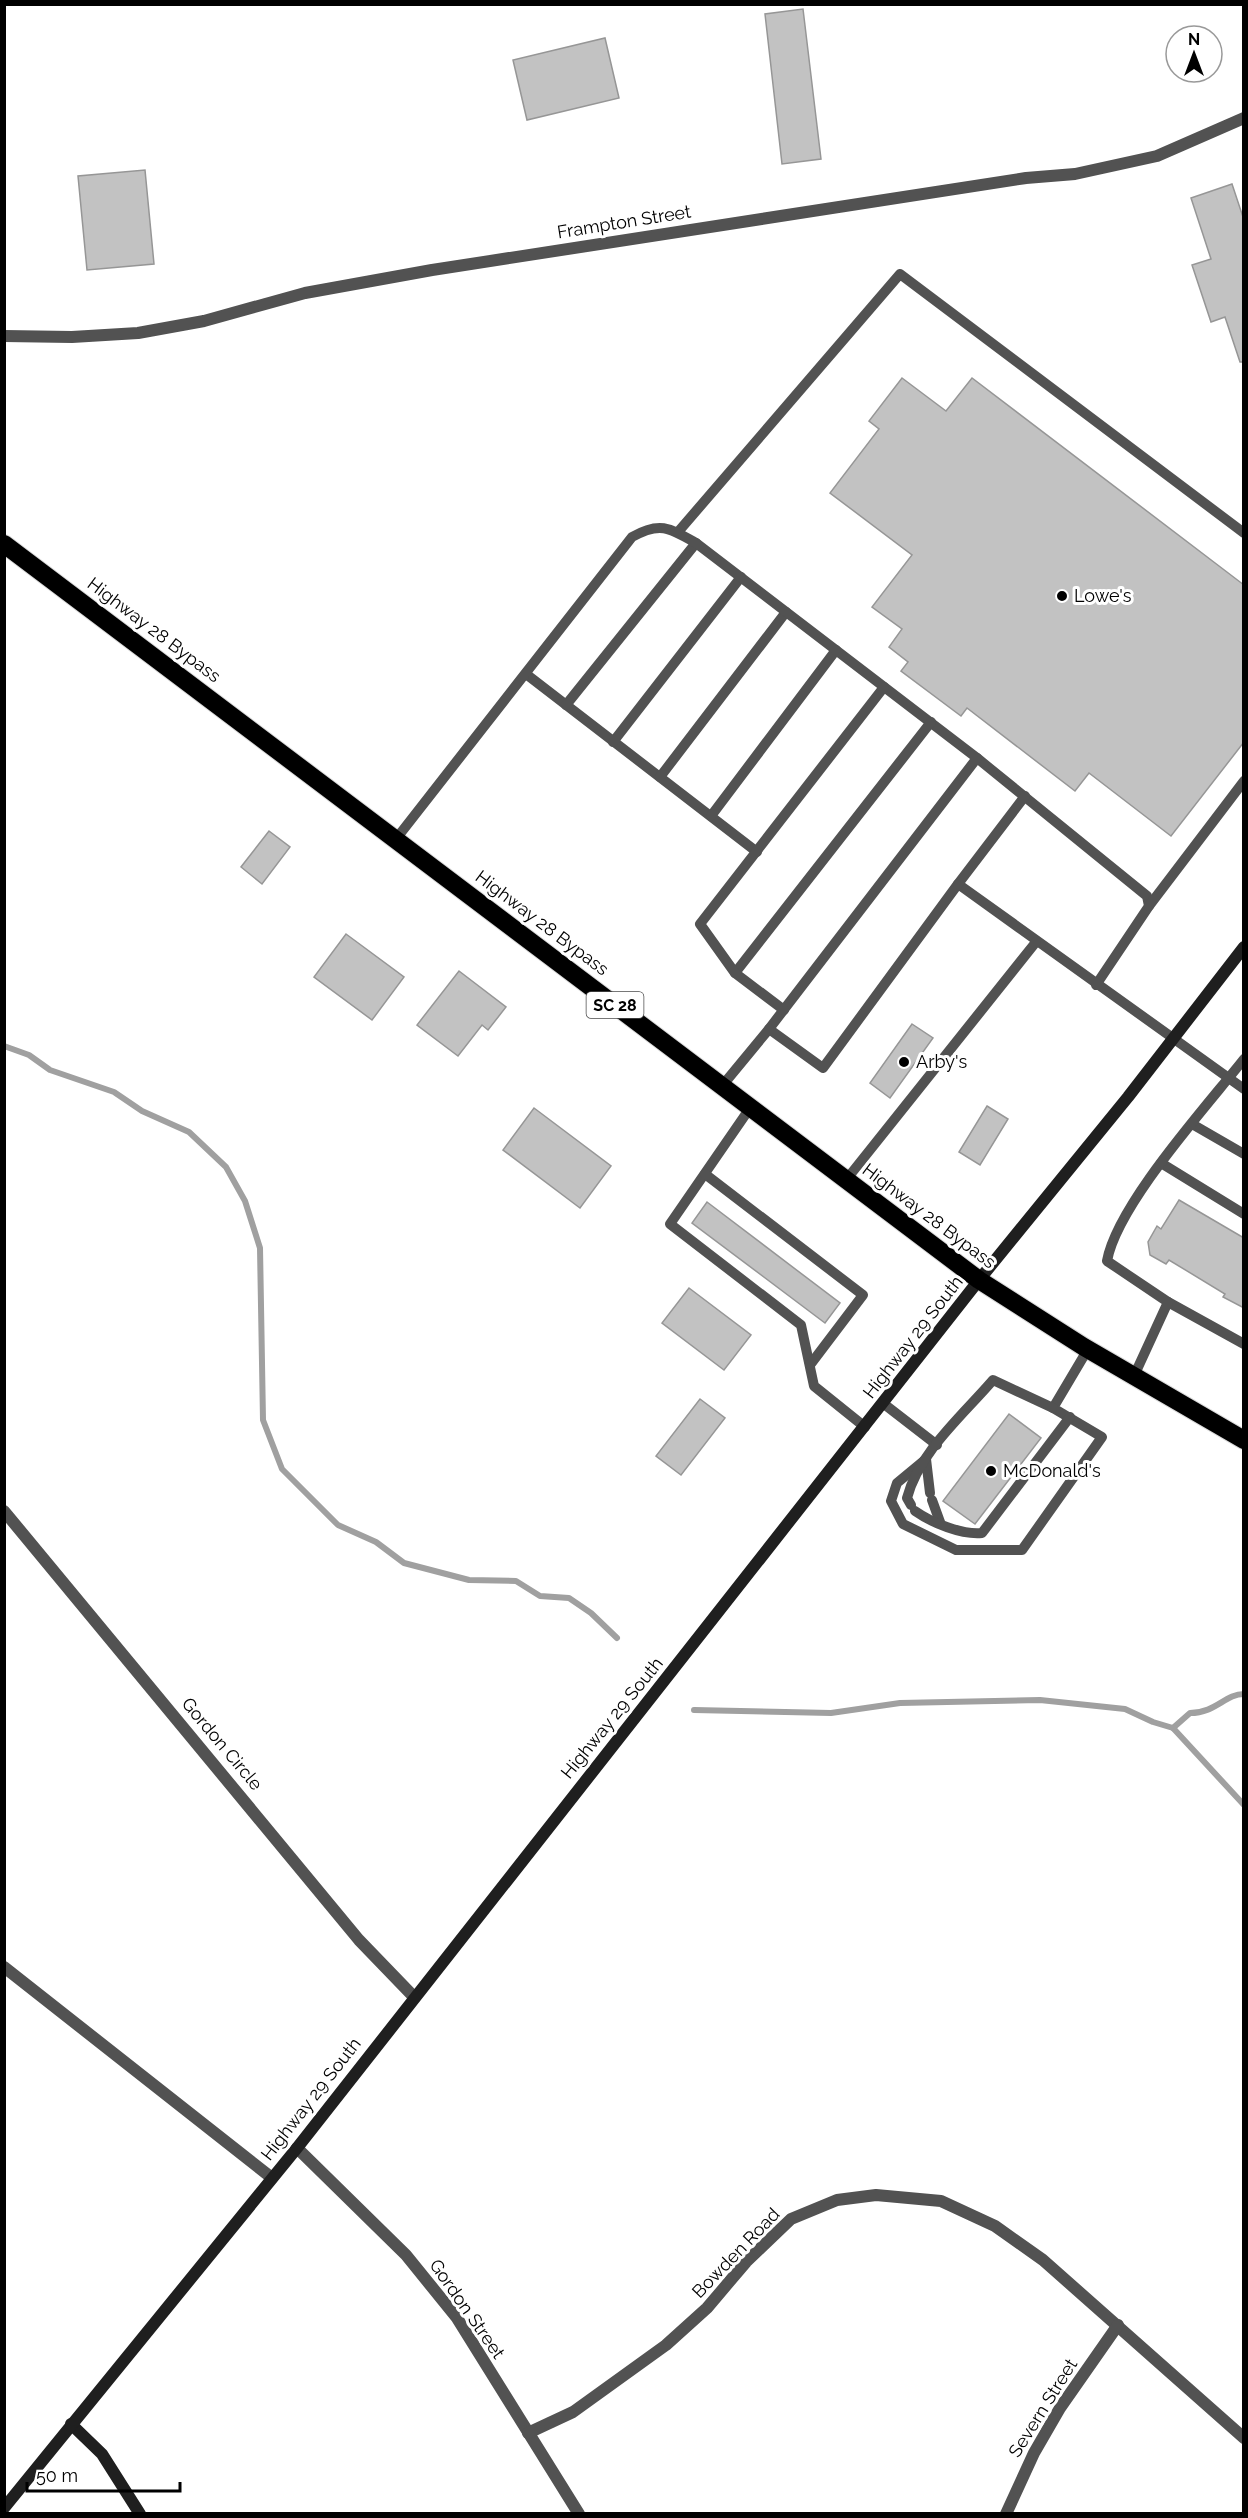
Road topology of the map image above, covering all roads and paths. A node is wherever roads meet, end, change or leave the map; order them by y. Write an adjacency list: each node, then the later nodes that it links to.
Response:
1 (1244, 118): 2 (street, Frampton Street)
2 (4, 336)
3 (678, 532): 4 (lane); 5 (lane); 10 (lane)
4 (1244, 533)
5 (696, 543): 7 (lane); 12 (lane)
6 (4, 544): 20 (highway, Highway 28 Bypass / SC 28)
7 (741, 577): 8 (lane); 14 (lane)
8 (786, 612): 9 (lane); 16 (lane)
9 (836, 650): 11 (lane); 19 (lane)
10 (526, 674): 12 (lane); 20 (lane)
11 (884, 687): 13 (lane); 21 (lane)
12 (566, 705): 14 (lane)
13 (931, 722): 15 (lane); 26 (lane)
14 (614, 741): 16 (lane)
15 (977, 758): 18 (lane); 28 (lane)
16 (660, 777): 19 (lane)
17 (1244, 781): 23 (lane)
18 (1025, 796): 22 (lane); 23 (lane)
19 (711, 816): 21 (lane)
20 (396, 839): 33 (highway, Highway 28 Bypass / SC 28)
21 (756, 852): 26 (lane)
22 (958, 884): 24 (lane); 29 (lane)
23 (1149, 906): 27 (lane)
24 (1036, 942): 27 (lane); 40 (lane)
25 (1244, 947): 30 (main road, Highway 29 South)
26 (735, 973): 28 (lane)
27 (1096, 985): 30 (lane)
28 (784, 1010): 29 (lane)
29 (769, 1029): 33 (lane)
30 (1172, 1040): 32 (lane); 42 (main road, Highway 29 South)
31 (1244, 1059): 32 (lane)
32 (1228, 1079): 34 (lane); 36 (lane)
33 (722, 1086): 35 (highway, Highway 28 Bypass / SC 28)
34 (1244, 1089)
35 (750, 1108): 39 (lane); 40 (highway, Highway 28 Bypass / SC 28)
36 (1192, 1124): 37 (lane); 38 (lane)
37 (1244, 1154)
38 (1161, 1163): 41 (lane); 43 (lane)
39 (705, 1174): 46 (lane); 46 (lane)
40 (846, 1180): 42 (highway, Highway 28 Bypass / SC 28)
41 (1244, 1214)
42 (979, 1280): 45 (highway, Highway 28 Bypass / SC 28); 48 (main road, Highway 29 South)
43 (1168, 1302): 44 (lane); 47 (lane)
44 (1244, 1344)
45 (1088, 1349): 47 (highway, Highway 28 Bypass / SC 28); 49 (lane)
46 (810, 1365): 51 (lane)
47 (1134, 1376): 52 (highway, Highway 28 Bypass / SC 28)
48 (884, 1404): 51 (main road, Highway 29 South); 53 (lane)
49 (1053, 1408): 50 (lane); 53 (lane)
50 (1070, 1418): 54 (lane); 56 (lane)
51 (865, 1427): 58 (main road, Highway 29 South)
52 (1244, 1440)
53 (937, 1445): 54 (lane)
54 (926, 1459): 56 (lane); 56 (lane)
55 (4, 1511): 58 (street, Gordon Circle)
56 (940, 1522)
57 (4, 1966): 60 (street)
58 (414, 1997): 59 (main road, Highway 29 South)
59 (297, 2148): 60 (main road, Highway 29 South); 63 (street, Gordon Street)
60 (272, 2178): 62 (main road, Highway 29 South)
61 (1118, 2325): 63 (street, Bowden Road); 64 (street, Bowden Road); 68 (street, Severn Street)
62 (71, 2424): 65 (main road, Highway 29 South); 66 (main road)
63 (528, 2433): 67 (street, Gordon Street)
64 (1244, 2438)
65 (4, 2508)
66 (140, 2514)
67 (579, 2514)
68 (1006, 2514)

